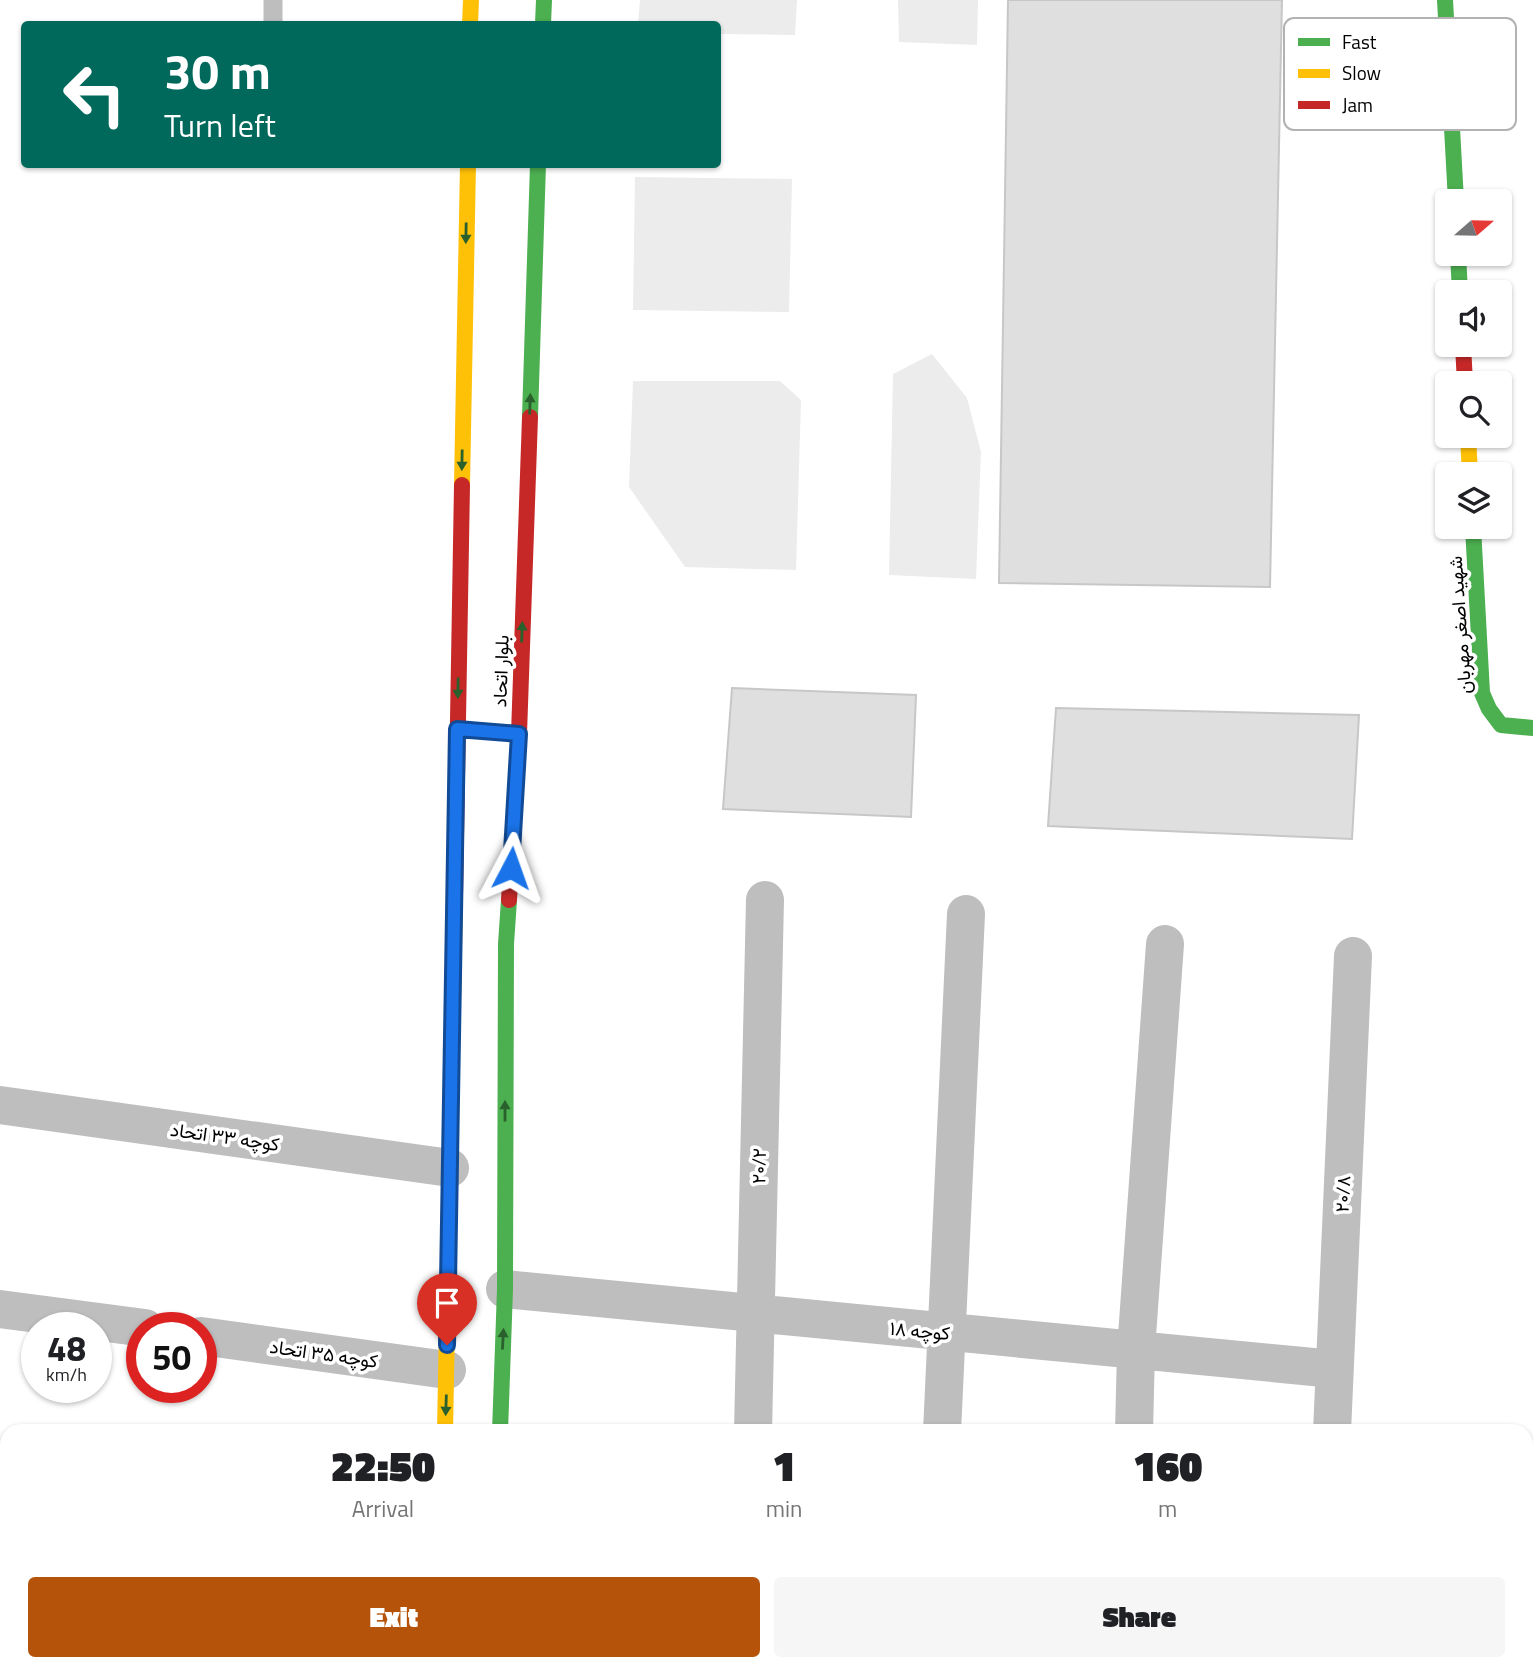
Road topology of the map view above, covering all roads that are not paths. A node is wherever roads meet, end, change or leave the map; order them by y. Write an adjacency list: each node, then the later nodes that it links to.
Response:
1 (273, 0): 6 (lane)
2 (471, 0): 7 (main road)
3 (544, 0): 8 (main road)
4 (1445, 0): 5 (main road)
5 (1446, 18)
6 (272, 21)
7 (470, 21)
8 (543, 21)
9 (1451, 130): 12 (main road)
10 (468, 168): 20 (main road, one-way to 20)
11 (538, 168): 21 (main road, بلوار اتحاد, one-way to 11)
12 (1454, 189)
13 (1474, 539): 14 (main road, شهید اصغر مهربان)
14 (1533, 728)
15 (765, 900): 23 (street, ۲۰/۲)
16 (966, 914): 25 (street)
17 (1165, 944): 27 (street)
18 (1353, 956): 28 (street, ۲۰/۸)
19 (0, 1105): 20 (street, کوچه ۳۳ اتحاد)
20 (450, 1168): 29 (main road)
21 (505, 1289): 23 (street, کوچه ۱۸); 31 (main road, بلوار اتحاد, one-way to 21)
22 (0, 1308): 24 (street)
23 (754, 1315): 25 (street, کوچه ۱۸); 32 (street, ۲۰/۲)
24 (126, 1325)
25 (946, 1332): 27 (street, کوچه ۱۸); 33 (street)
26 (217, 1338): 29 (street, کوچه ۳۵ اتحاد)
27 (1136, 1350): 28 (street, کوچه ۱۸); 34 (street)
28 (1334, 1369): 35 (street, ۲۰/۸)
29 (447, 1370): 30 (main road, one-way to 30)
30 (445, 1424)
31 (500, 1424)
32 (753, 1424)
33 (942, 1424)
34 (1134, 1424)
35 (1332, 1424)

